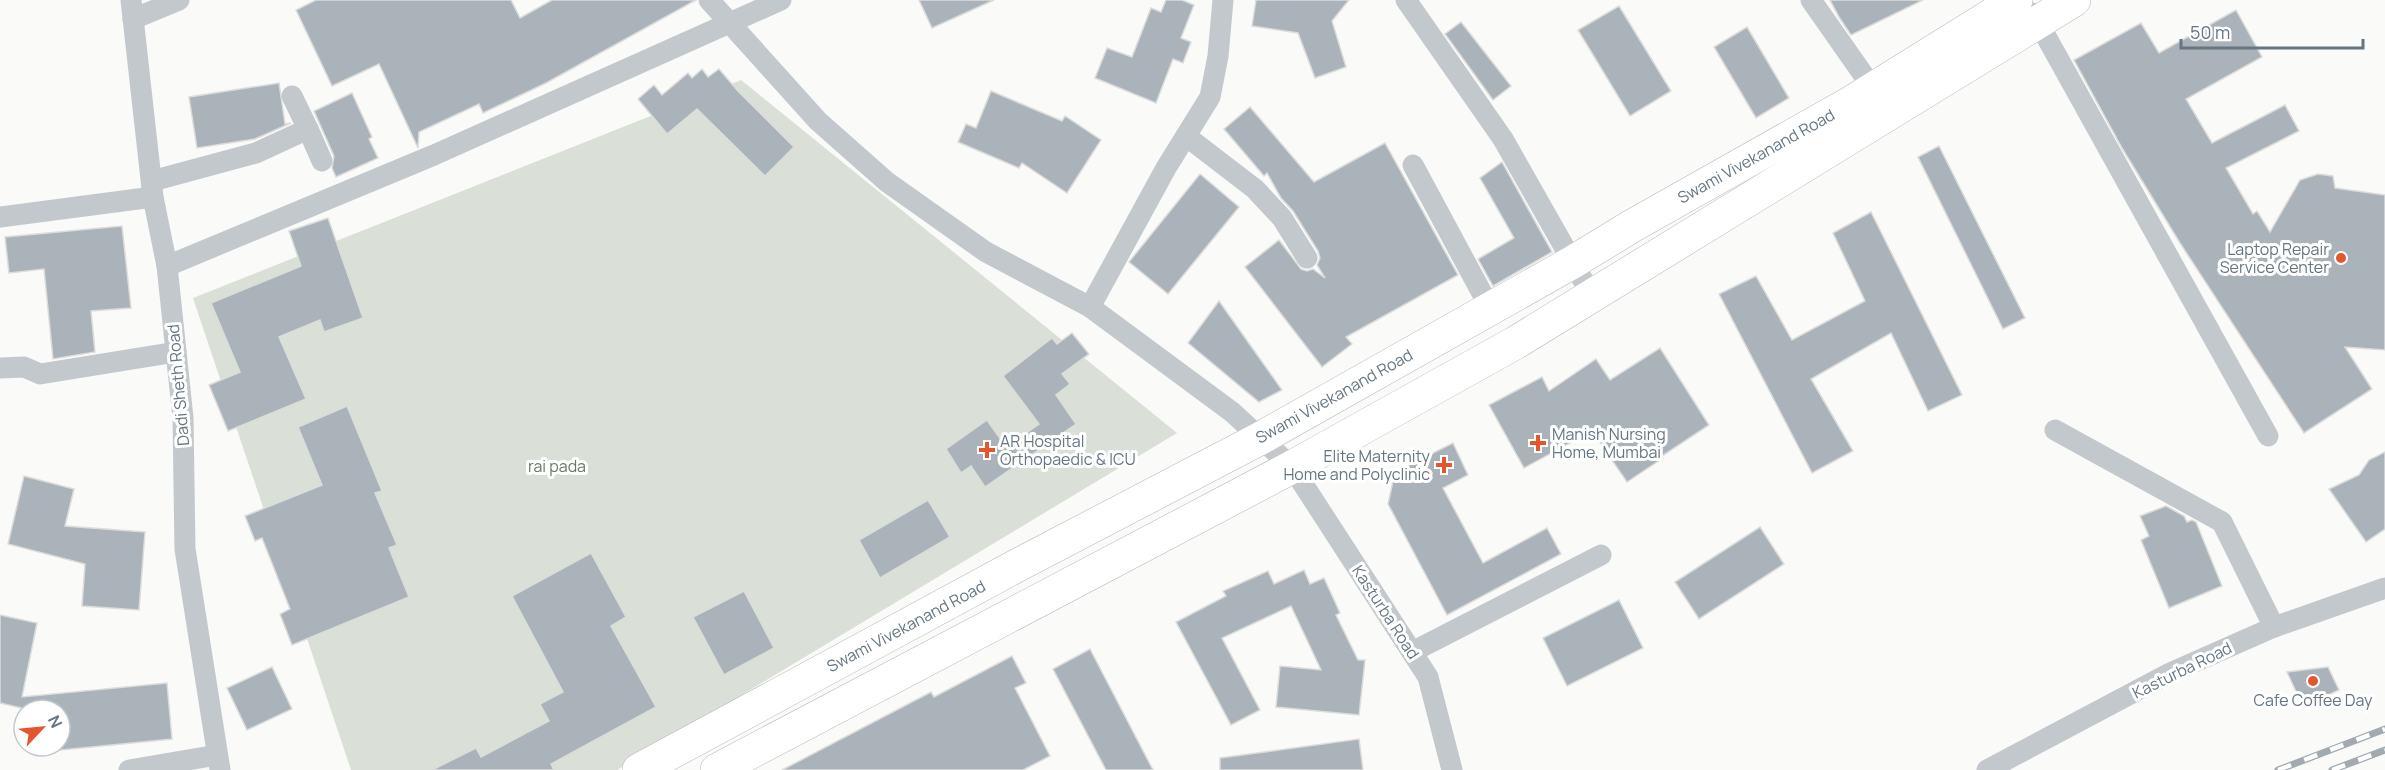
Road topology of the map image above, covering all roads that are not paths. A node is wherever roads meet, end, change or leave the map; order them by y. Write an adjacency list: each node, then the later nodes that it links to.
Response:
1 (179, 0): 9 (street)
2 (709, 0): 10 (street, Kasturba Road)
3 (781, 0): 10 (street)
4 (1223, 0): 14 (street)
5 (1406, 0): 20 (street)
6 (1811, 0): 12 (street)
7 (2074, 0): 8 (main road, Swami Vivekanand Road)
8 (2027, 7): 12 (main road, Swami Vivekanand Road); 28 (street)
9 (132, 9): 17 (street, Dadi Sheth Road)
10 (729, 24): 21 (street); 23 (street, Kasturba Road)
11 (292, 96): 13 (street)
12 (1881, 101): 20 (main road, Swami Vivekanand Road); 22 (main road, Swami Vivekanand Road)
13 (308, 129): 15 (street); 17 (street)
14 (1185, 136): 19 (street); 23 (street)
15 (322, 161)
16 (1413, 165): 24 (street)
17 (152, 189): 18 (street); 21 (street, Dadi Sheth Road)
18 (0, 218)
19 (1307, 258)
20 (1573, 262): 22 (street); 24 (main road, Swami Vivekanand Road)
21 (167, 266): 25 (street, Dadi Sheth Road)
22 (1592, 296): 30 (main road, Swami Vivekanand Road)
23 (1090, 307): 29 (street, Kasturba Road)
24 (1490, 308): 29 (main road, Swami Vivekanand Road)
25 (176, 352): 26 (street); 35 (street, Dadi Sheth Road)
26 (0, 368)
27 (2055, 430): 33 (street)
28 (2268, 436)
29 (1261, 438): 30 (street, Kasturba Road); 37 (main road, Swami Vivekanand Road)
30 (1292, 467): 34 (street, Kasturba Road); 38 (main road, Swami Vivekanand Road)
31 (1601, 555): 34 (street)
32 (2385, 588): 33 (street, Kasturba Road)
33 (2274, 627): 40 (street, Kasturba Road)
34 (1412, 652): 39 (street, Kasturba Road)
35 (218, 762): 36 (street)
36 (129, 770)
37 (639, 770)
38 (717, 770)
39 (1452, 770)
40 (1987, 770)

